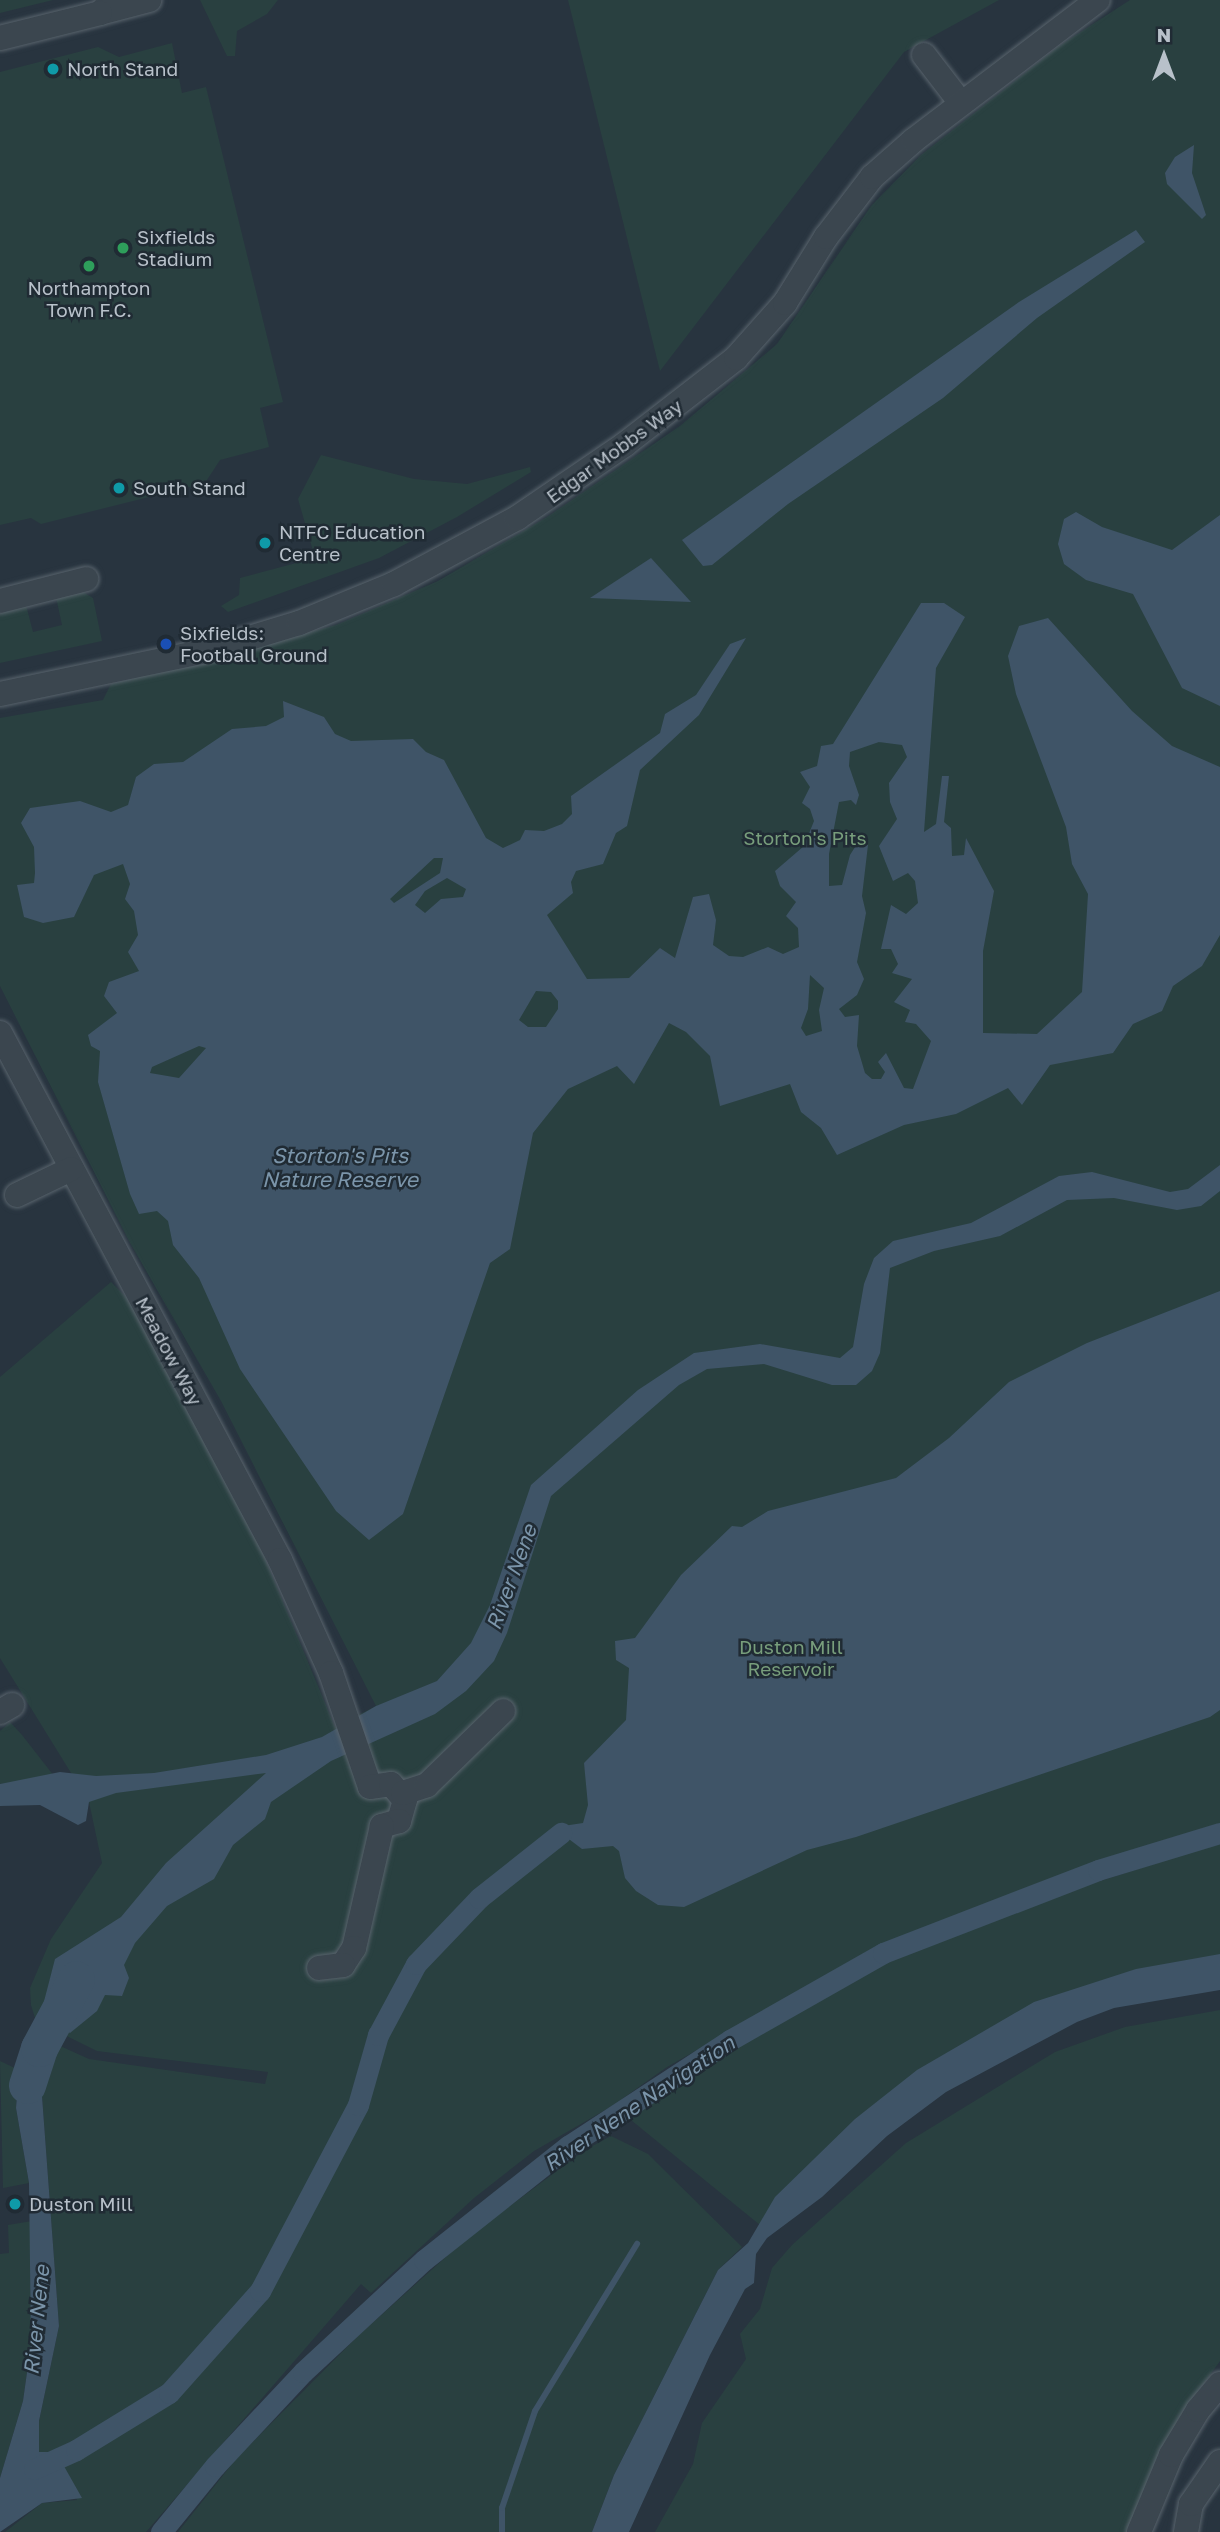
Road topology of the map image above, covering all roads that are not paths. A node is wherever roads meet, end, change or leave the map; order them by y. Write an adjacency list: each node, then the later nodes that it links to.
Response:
1 (149, 0): 3 (street)
2 (1097, 0): 6 (street, Edgar Mobbs Way)
3 (106, 7): 4 (street)
4 (0, 38)
5 (924, 55): 6 (street)
6 (961, 103): 9 (street, Edgar Mobbs Way)
7 (86, 579): 8 (street)
8 (0, 601)
9 (0, 694)
10 (0, 1033): 11 (street, Meadow Way)
11 (71, 1169): 12 (street); 14 (street, Meadow Way)
12 (17, 1195)
13 (503, 1711): 14 (street)
14 (403, 1793): 15 (street)
15 (319, 1968)
16 (1220, 2384): 18 (street)
17 (1220, 2462): 19 (street)
18 (1139, 2532)
19 (1186, 2532)

